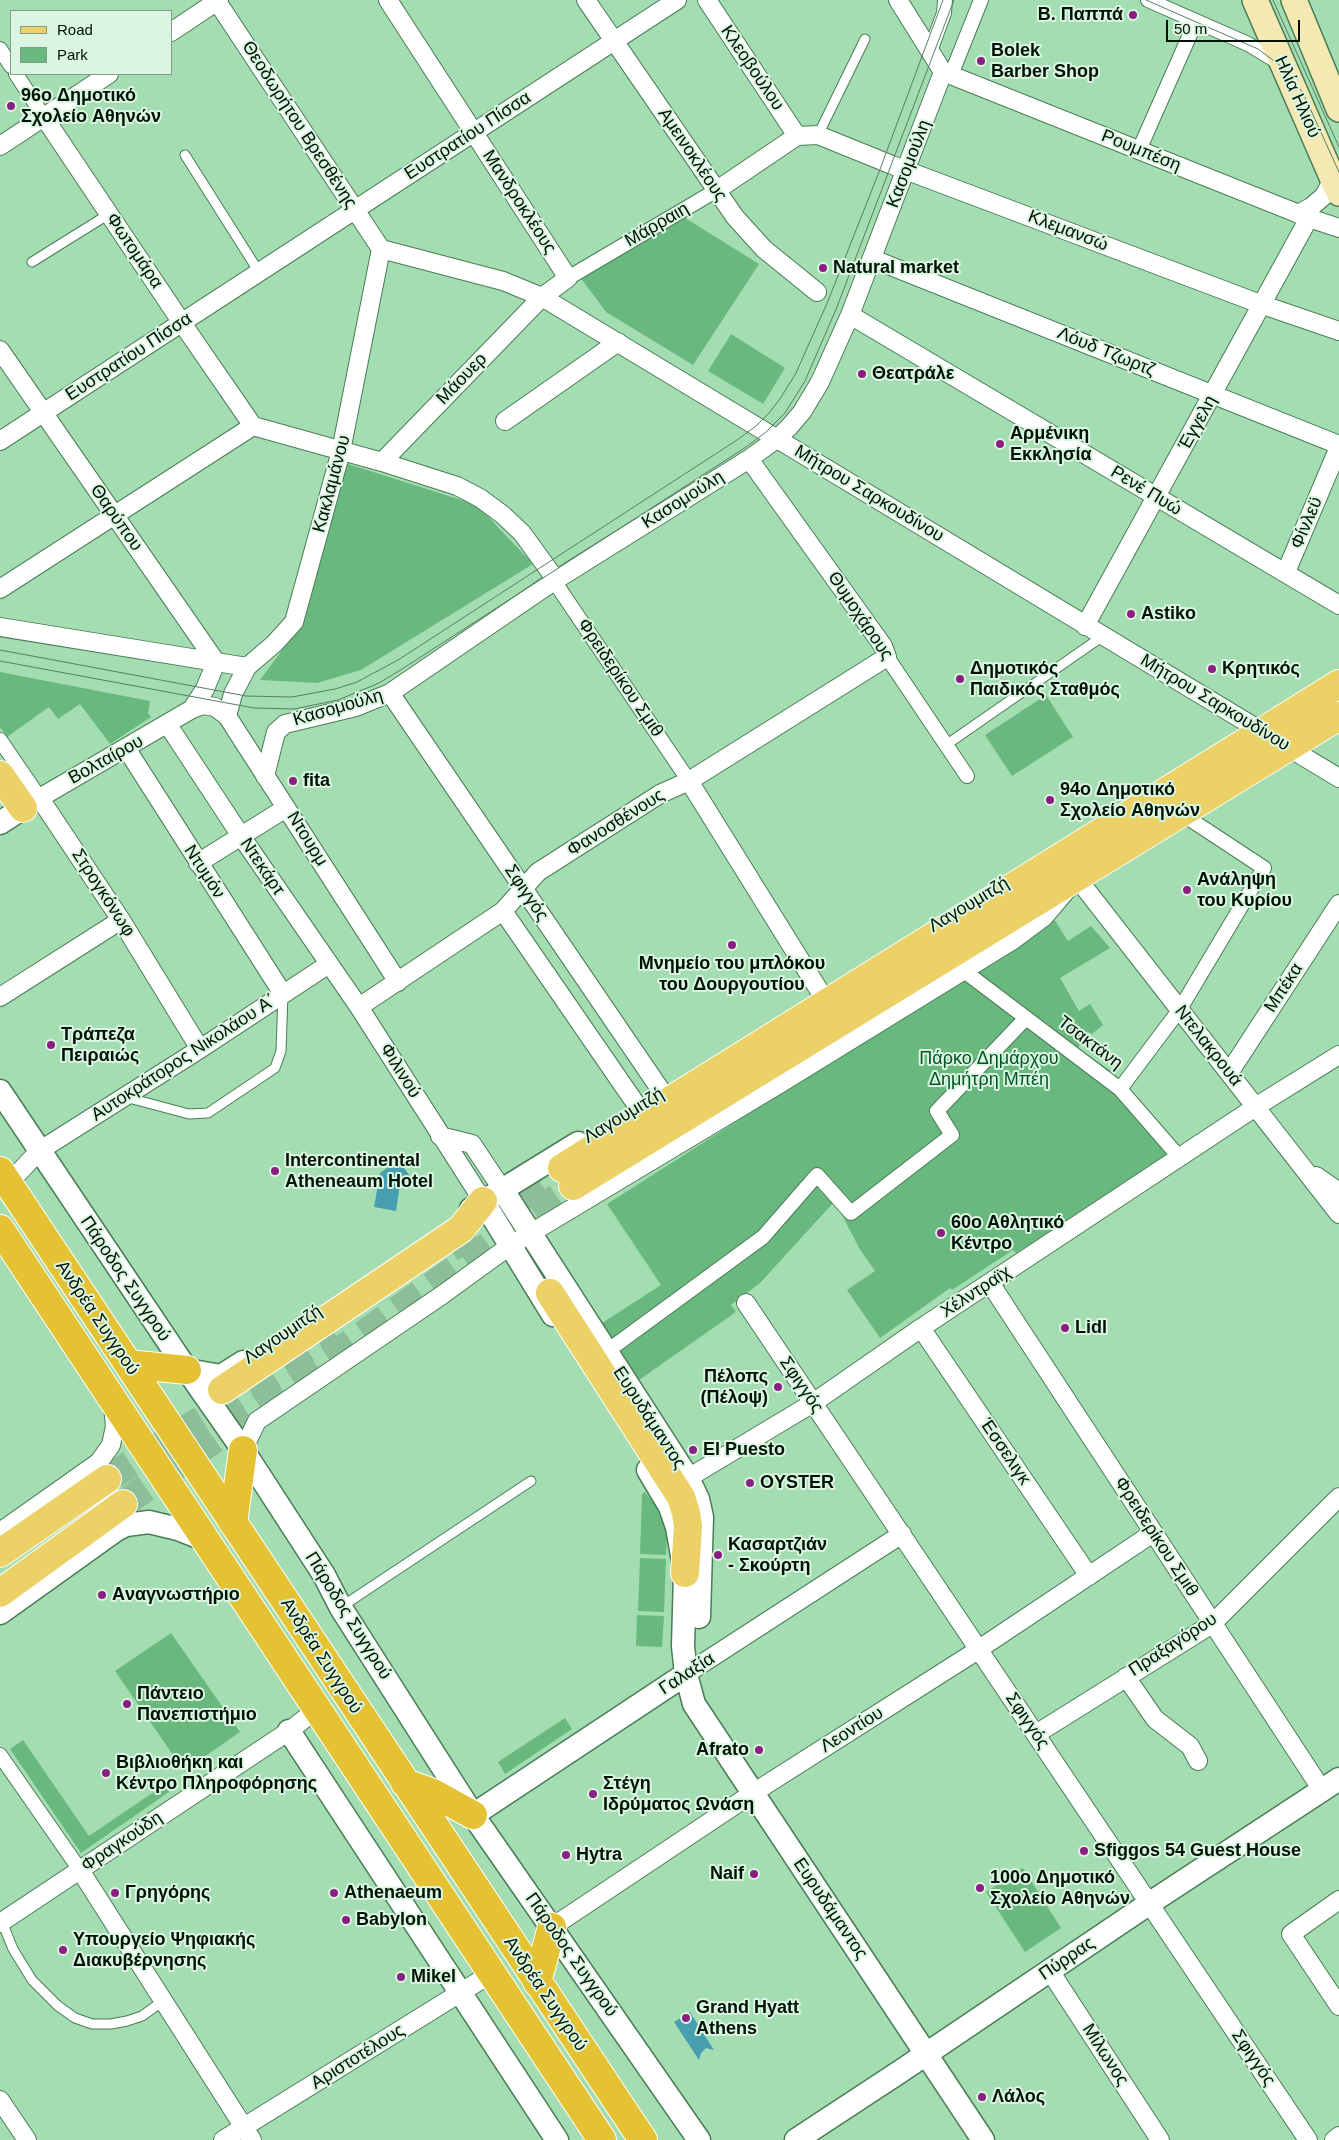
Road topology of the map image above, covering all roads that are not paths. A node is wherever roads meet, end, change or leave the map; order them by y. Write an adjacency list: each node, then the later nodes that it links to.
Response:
1 (217, 0): 14 (street); 35 (street, Θεοδωρήτου Βρεσθένης)
2 (388, 0): 26 (street, Μανδροκλέους)
3 (586, 0): 16 (street, Αμεινοκλέους)
4 (677, 0): 16 (street, Ευστρατίου Πίσσα)
5 (707, 0): 28 (street, Κλεοβούλου)
6 (898, 0): 18 (street)
7 (953, 0): 12 (street)
8 (981, 0): 21 (street, Κασομούλη)
9 (1148, 0): 13 (street)
10 (1255, 0): 20 (main road, Ηλία Ηλιού)
11 (1294, 0): 24 (main road, Ηλία Ηλιού)
12 (945, 6): 18 (street)
13 (1196, 21): 20 (street); 30 (street)
14 (172, 31)
15 (866, 39): 27 (lane)
16 (614, 41): 26 (street, Ευστρατίου Πίσσα); 34 (street, Αμεινοκλέους)
17 (0, 48): 19 (street)
18 (930, 51): 21 (street)
19 (10, 64)
20 (1284, 68): 33 (main road, Ηλία Ηλιού)
21 (947, 73): 30 (street, Ρουμπέση); 32 (street, Κασομούλη)
22 (17, 75): 25 (street, Φωτομάρα)
23 (107, 75): 25 (street)
24 (1339, 109)
25 (44, 117): 29 (street); 36 (street, Φωτομάρα)
26 (474, 132): 35 (street, Ευστρατίου Πίσσα); 43 (street, Μανδροκλέους)
27 (818, 135): 28 (street, Κλεμανσώ); 32 (street, Κλεμανσώ)
28 (797, 136): 34 (street, Μάρραιη)
29 (0, 146)
30 (1139, 150): 37 (street, Ρουμπέση)
31 (185, 155): 42 (lane)
32 (906, 170): 40 (street, Κασομούλη); 46 (street, Κλεμανσώ)
33 (1336, 186): 37 (street)
34 (717, 190): 43 (street, Μάρραιη); 44 (street, Αμεινοκλέους)
35 (355, 210): 39 (street, Θεοδωρήτου Βρεσθένης); 42 (street, Ευστρατίου Πίσσα)
36 (109, 214): 41 (lane); 48 (street, Φωτομάρα)
37 (1304, 216): 38 (street, Ρουμπέση); 46 (street, Έγγελη)
38 (1339, 228)
39 (381, 249): 45 (street, Μήτρου Σαρκουδίνου); 59 (street, Κακλαμάνου)
40 (873, 259): 47 (street, Κασομούλη); 52 (street, Λόυδ Τζωρτζ)
41 (32, 262)
42 (259, 272): 48 (street, Ευστρατίου Πίσσα)
43 (568, 278): 45 (street, Μάρραιη)
44 (817, 292)
45 (542, 297): 50 (street, Μήτρου Σαρκουδίνου); 61 (street, Μάουερ)
46 (1263, 305): 49 (street, Κλεμανσώ); 52 (street, Έγγελη)
47 (850, 315): 56 (street, Κασομούλη); 62 (street, Ρενέ Πυώ)
48 (182, 323): 53 (street, Ευστρατίου Πίσσα); 55 (street, Φωτομάρα)
49 (1339, 331)
50 (618, 342): 54 (street); 56 (street, Μήτρου Σαρκουδίνου)
51 (0, 350): 53 (street, Θαρύπου)
52 (1213, 395): 58 (street, Λόυδ Τζωρτζ); 62 (street, Έγγελη)
53 (44, 413): 57 (street, Ευστρατίου Πίσσα); 63 (street, Θαρύπου)
54 (505, 421)
55 (253, 426): 59 (street, Φρειδερίκου Σμιθ); 63 (street)
56 (778, 438): 60 (street, Κασομούλη); 68 (street, Μήτρου Σαρκουδίνου)
57 (0, 441)
58 (1339, 446): 64 (street, Φίνλεϋ)
59 (342, 451): 61 (street, Φρειδερίκου Σμιθ); 73 (street, Κακλαμάνου)
60 (749, 459): 65 (street, Κασομούλη); 71 (street, Θυμοχάρους)
61 (382, 462): 65 (street, Φρειδερίκου Σμιθ)
62 (1157, 497): 64 (street, Ρενέ Πυώ); 68 (street, Έγγελη)
63 (114, 515): 66 (street); 72 (street, Θαρύπου)
64 (1286, 572): 67 (street, Ρενέ Πυώ)
65 (554, 581): 75 (street, Κασομούλη); 89 (street, Φρειδερίκου Σμιθ)
66 (0, 589)
67 (1339, 605)
68 (1084, 626): 70 (street, Μήτρου Σαρκουδίνου)
69 (0, 627): 72 (street)
70 (1103, 636): 80 (street, Μήτρου Σαρκουδίνου); 82 (lane)
71 (887, 657): 82 (street, Θυμοχάρους); 89 (street, Φανοσθένους)
72 (216, 662): 73 (street); 76 (street, Βολταίρου)
73 (247, 667): 77 (street, Κακλαμάνου)
74 (1339, 684): 80 (main road, Λαγουμιτζή)
75 (390, 693): 86 (street, Κασομούλη); 97 (street, Σφιγγός)
76 (192, 709): 77 (street); 79 (street, Βολταίρου)
77 (226, 716): 86 (street, Ντουρμ)
78 (1339, 716): 84 (main road, Λαγουμιτζή)
79 (168, 725): 83 (street, Βολταίρου); 94 (street, Ντεκάρτ)
80 (1264, 731): 84 (street, Μήτρου Σαρκουδίνου); 96 (main road, Λαγουμιτζή)
81 (0, 740): 90 (street, Στρογκόνωφ)
82 (946, 744): 87 (street, Θυμοχάρους)
83 (126, 748): 90 (street, Βολταίρου); 95 (street, Ντυμόν)
84 (1289, 748): 88 (street, Μήτρου Σαρκουδίνου); 92 (main road, Λαγουμιτζή)
85 (0, 774): 90 (main road)
86 (265, 776): 91 (street, Ντουρμ)
87 (967, 776)
88 (1339, 778)
89 (689, 780): 97 (street, Φανοσθένους); 105 (street, Φρειδερίκου Σμιθ)
90 (31, 803): 93 (street, Βολταίρου); 100 (street, Στρογκόνωφ)
91 (286, 808): 94 (street); 103 (street, Ντουρμ)
92 (1182, 814): 96 (main road, Λαγουμιτζή); 108 (street)
93 (0, 823)
94 (241, 836): 95 (street); 101 (street, Ντεκάρτ)
95 (198, 863): 104 (street, Ντυμόν)
96 (1072, 866): 102 (street, Λαγουμιτζή); 105 (street, Λαγουμιτζή); 108 (street, Ντελακρουά); 122 (main road, Λαγουμιτζή)
97 (523, 888): 99 (street, Φανοσθένους); 115 (street, Σφιγγός)
98 (1339, 904): 112 (street, Μπέκα)
99 (503, 912): 103 (street, Φανοσθένους); 118 (street, Σφιγγός)
100 (121, 920): 106 (street); 110 (street, Στρογκόνωφ)
101 (329, 964): 104 (street, Αυτοκράτορος Νικολάου Α΄); 107 (street, Ντεκάρτ)
102 (964, 971): 109 (street, Τσακτάνη); 127 (street, Λαγουμιτζή)
103 (398, 982): 107 (street, Φανοσθένους)
104 (283, 994): 110 (street, Αυτοκράτορος Νικολάου Α΄); 116 (lane)
105 (822, 995): 115 (street, Λαγουμιτζή)
106 (0, 997)
107 (359, 1007): 125 (street, Φιλινού)
108 (1180, 1009): 112 (street, Ντελακρουά); 113 (street)
109 (1026, 1018): 113 (street, Τσακτάνη); 134 (street)
110 (200, 1049): 116 (street, Αυτοκράτορος Νικολάου Α΄)
111 (1339, 1055): 117 (street, Χέλντραϊχ)
112 (1229, 1073): 117 (street, Ντελακρουά)
113 (1120, 1088): 120 (street, Τσακτάνη)
114 (0, 1091): 119 (street, Πάροδος Συγγρού)
115 (662, 1092): 118 (street, Λαγουμιτζή)
116 (124, 1097): 119 (street, Αυτοκράτορος Νικολάου Α΄)
117 (1257, 1106): 120 (street, Χέλντραϊχ); 121 (street, Ντελακρουά)
118 (638, 1107): 125 (street, Λαγουμιτζή)
119 (39, 1151): 123 (street, Αυτοκράτορος Νικολάου Α΄); 136 (street, Πάροδος Συγγρού)
120 (1180, 1158): 130 (street, Χέλντραϊχ)
121 (1302, 1166): 124 (street); 126 (street, Ντελακρουά)
122 (568, 1177)
123 (4, 1178): 135 (highway, Ανδρέα Συγγρού)
124 (1339, 1192)
125 (492, 1195): 127 (street, Ευρυδάμαντος); 129 (street, Ευρυδάμαντος); 136 (street, Λαγουμιτζή); 137 (main road)
126 (1339, 1214)
127 (530, 1234): 129 (street, Λαγουμιτζή); 134 (street, Ευρυδάμαντος)
128 (2, 1245): 138 (highway, Ανδρέα Συγγρού)
129 (511, 1245): 140 (street, Λαγουμιτζή); 152 (street, Ευρυδάμαντος)
130 (990, 1283): 133 (street, Χέλντραϊχ); 148 (street, Φρειδερίκου Σμιθ)
131 (550, 1293): 152 (main road)
132 (746, 1303): 139 (street, Σφιγγός)
133 (921, 1328): 139 (street, Χέλντραϊχ); 153 (street, Έσσελιγκ)
134 (606, 1352): 142 (street, Ευρυδάμαντος)
135 (128, 1364): 136 (highway); 146 (highway, Ανδρέα Συγγρού)
136 (187, 1370): 140 (street, Πάροδος Συγγρού)
137 (222, 1390)
138 (112, 1398): 141 (street); 150 (highway, Ανδρέα Συγγρού)
139 (813, 1403): 142 (street, Χέλντραϊχ); 149 (street, Σφιγγός)
140 (243, 1450): 146 (highway); 155 (street, Πάροδος Συγγρού)
141 (103, 1470): 147 (street); 151 (main road)
142 (688, 1478): 159 (street, Ευρυδάμαντος)
143 (531, 1481): 155 (lane)
144 (1339, 1497): 157 (street, Πραξαγόρου)
145 (123, 1504): 154 (main road)
146 (233, 1523): 166 (highway, Ανδρέα Συγγρού)
147 (0, 1532)
148 (1153, 1533): 153 (street, Λεοντίου); 157 (street, Φρειδερίκου Σμιθ)
149 (902, 1534): 158 (street, Σφιγγός); 159 (street, Γαλαξία)
150 (206, 1540): 156 (street); 161 (highway, Ανδρέα Συγγρού)
151 (0, 1553)
152 (685, 1574): 159 (street, Ευρυδάμαντος)
153 (1089, 1576): 158 (street, Λεοντίου)
154 (0, 1593)
155 (341, 1608): 169 (street, Πάροδος Συγγρού)
156 (0, 1613)
157 (1212, 1624): 160 (street, Πραξαγόρου); 167 (street, Φρειδερίκου Σμιθ)
158 (979, 1649): 163 (street, Σφιγγός); 168 (street, Λεοντίου)
159 (686, 1674): 168 (street, Ευρυδάμαντος); 169 (street, Γαλαξία)
160 (1126, 1677): 163 (street, Πραξαγόρου); 165 (street)
161 (317, 1709): 162 (street, Φραγκούδη); 176 (highway, Ανδρέα Συγγρού)
162 (288, 1730): 170 (street, Φραγκούδη); 178 (street)
163 (1036, 1734): 172 (street, Σφιγγός)
164 (0, 1755): 170 (street)
165 (1198, 1761)
166 (405, 1783): 169 (highway); 177 (highway, Ανδρέα Συγγρού)
167 (1331, 1785): 172 (street, Πύρρας)
168 (753, 1793): 174 (street, Λεοντίου); 181 (street, Ευρυδάμαντος)
169 (473, 1815): 174 (street, Πάροδος Συγγρού)
170 (80, 1870): 173 (street, Φραγκούδη); 179 (street)
171 (1339, 1900): 180 (street)
172 (1150, 1903): 175 (street, Πύρρας); 194 (street, Σφιγγός)
173 (1, 1922): 179 (lane)
174 (552, 1927): 177 (highway); 190 (street, Πάροδος Συγγρού)
175 (1050, 1971): 181 (street, Πύρρας); 193 (street, Μίλωνος)
176 (492, 1973): 178 (street, Αριστοτέλους); 188 (highway, Ανδρέα Συγγρού)
177 (537, 1982): 189 (highway, Ανδρέα Συγγρού)
178 (461, 1993): 183 (street, Αριστοτέλους); 187 (street)
179 (163, 2001): 183 (street)
180 (1339, 2006)
181 (926, 2054): 191 (street, Πύρρας); 192 (street, Ευρυδάμαντος)
182 (0, 2100): 185 (street)
183 (248, 2134): 186 (street, Αριστοτέλους)
184 (1339, 2136): 195 (street)
185 (27, 2140)
186 (223, 2140)
187 (557, 2140)
188 (602, 2140)
189 (643, 2140)
190 (699, 2140)
191 (796, 2140)
192 (983, 2140)
193 (1160, 2140)
194 (1308, 2140)
195 (1334, 2140)

